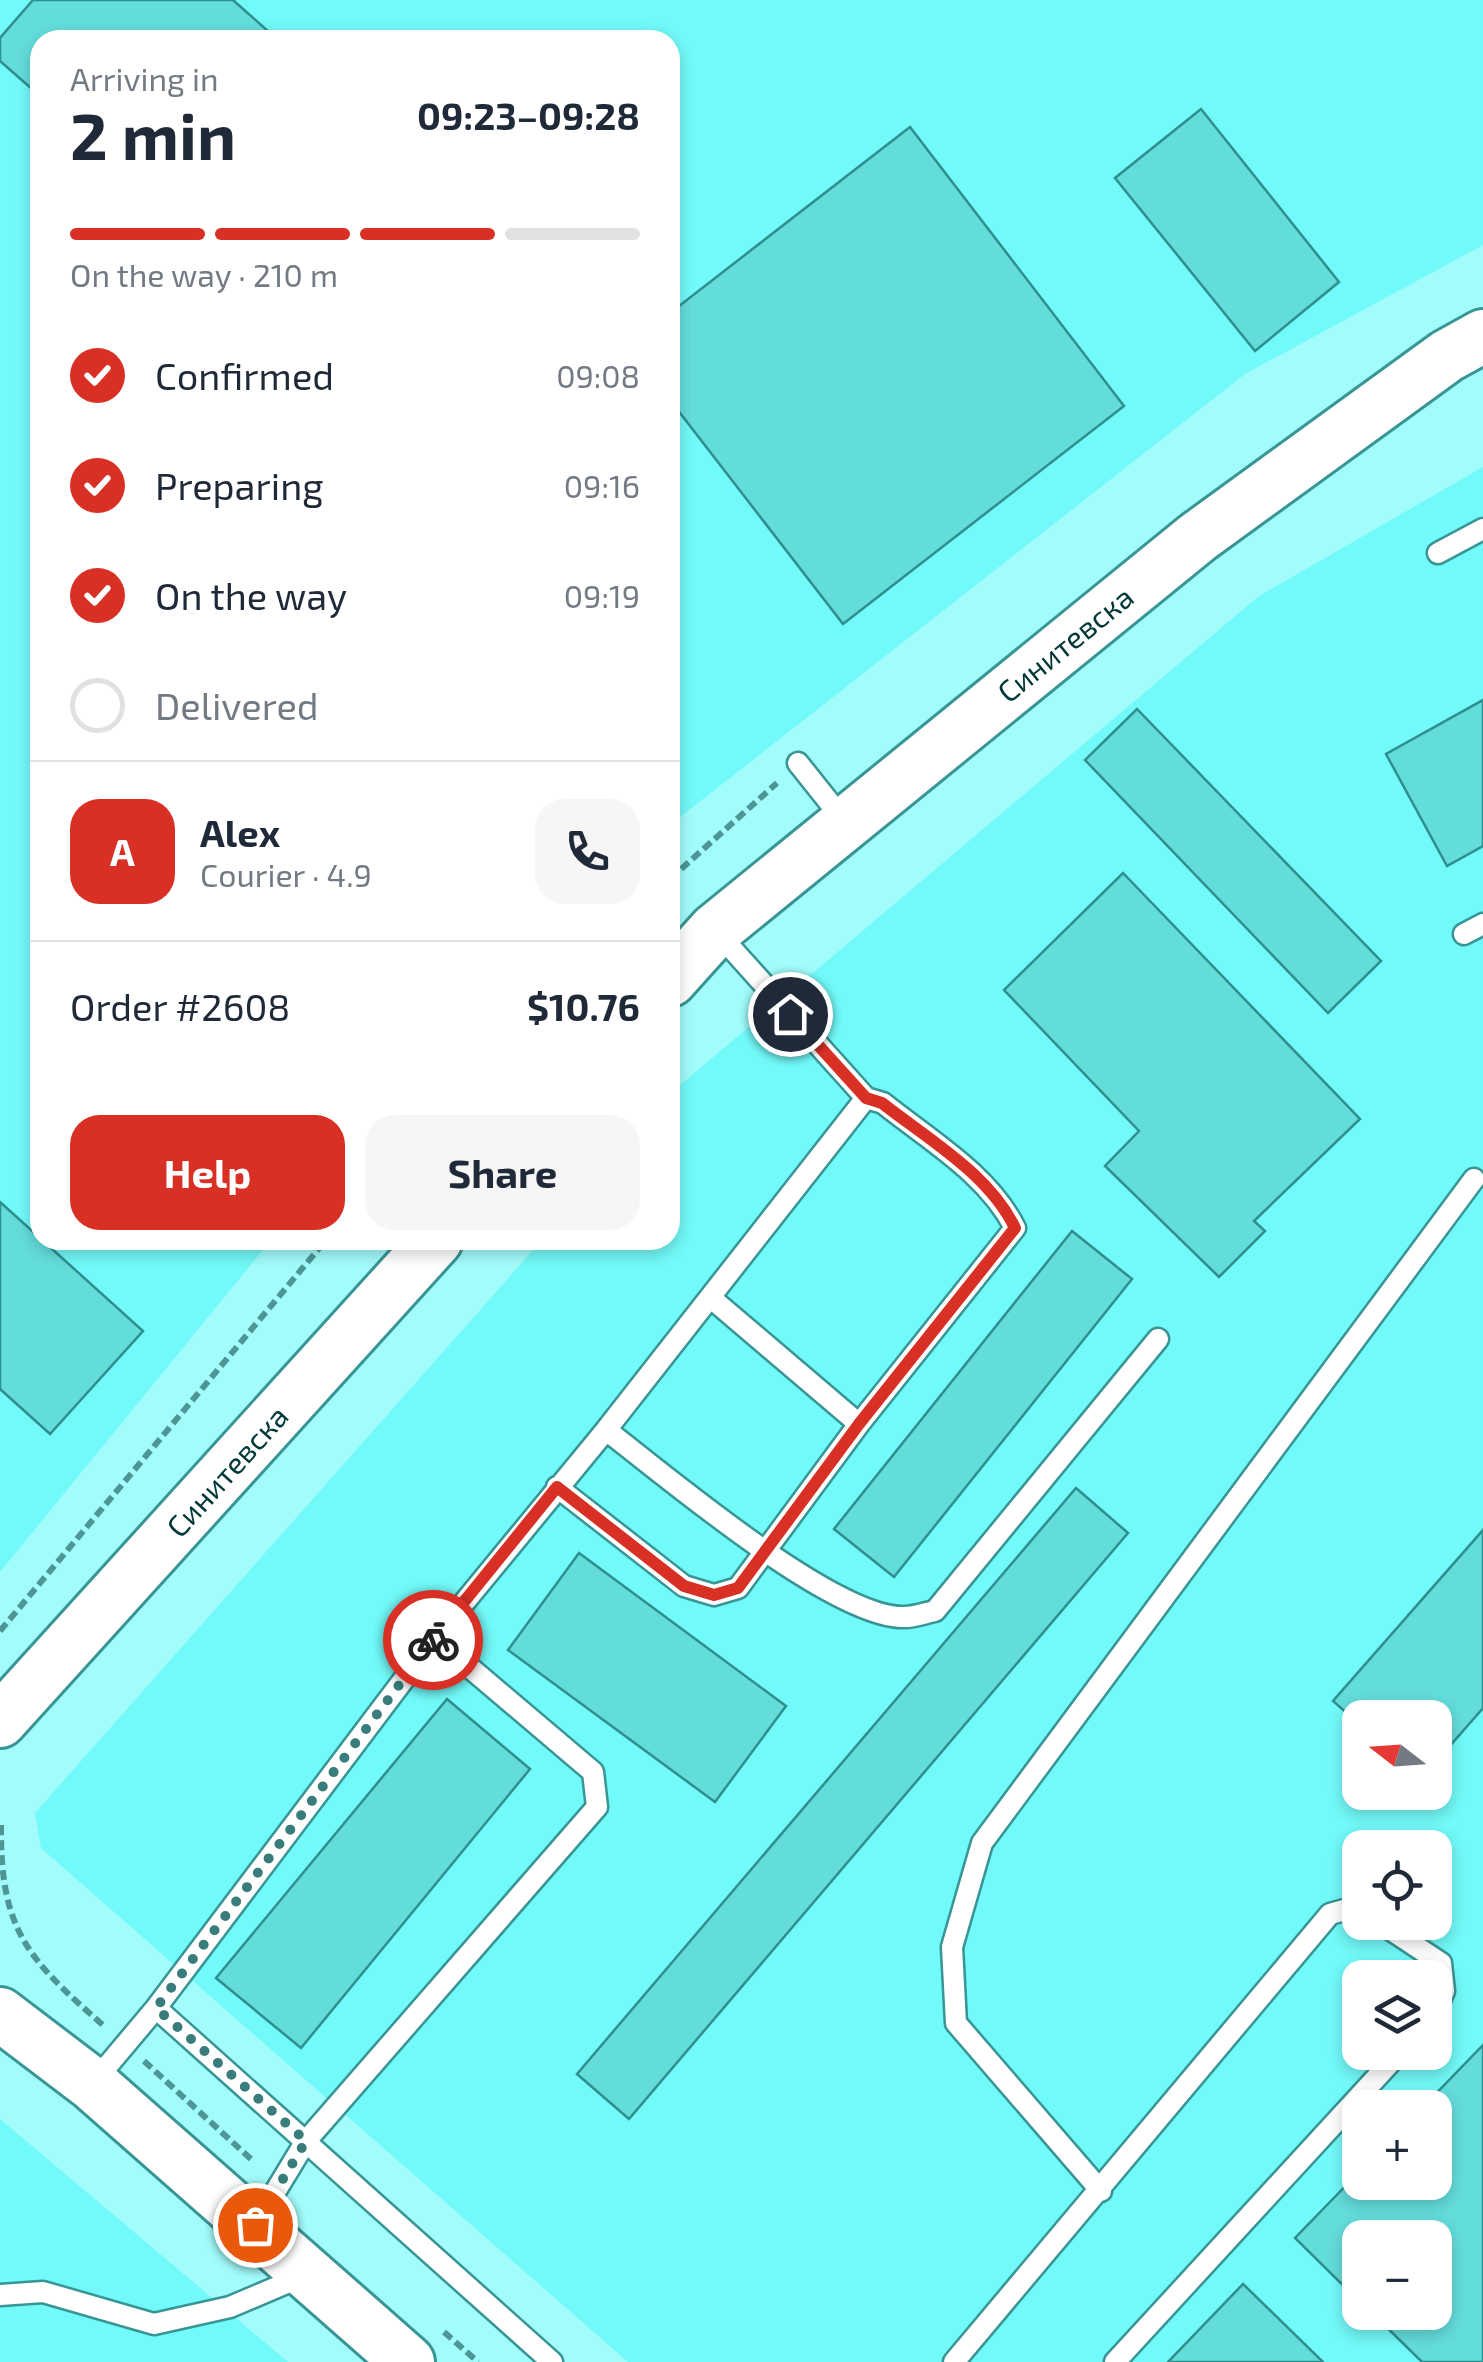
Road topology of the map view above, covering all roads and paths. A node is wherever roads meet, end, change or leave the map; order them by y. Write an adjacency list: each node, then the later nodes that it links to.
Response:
1 (1483, 336): 5 (street, Синитевска)
2 (1483, 529): 3 (lane)
3 (1438, 553)
4 (798, 763): 5 (lane); 6 (path)
5 (846, 824): 7 (street, Синитевска)
6 (680, 870)
7 (715, 930): 8 (street, Синитевска); 9 (lane)
8 (680, 969)
9 (866, 1098): 13 (lane); 15 (lane)
10 (1474, 1179): 32 (lane)
11 (318, 1250): 19 (path)
12 (427, 1250): 21 (street, Синитевска)
13 (710, 1298): 15 (lane); 16 (lane)
14 (1158, 1339): 18 (lane)
15 (859, 1424): 18 (lane)
16 (606, 1430): 17 (lane); 18 (lane)
17 (557, 1487): 18 (lane); 20 (lane)
18 (764, 1552)
19 (0, 1632)
20 (435, 1638): 27 (lane); 31 (lane)
21 (6, 1721)
22 (1, 1826): 28 (path)
23 (1342, 1911): 32 (lane)
24 (1406, 1940): 25 (lane)
25 (1436, 1960)
26 (4, 1997): 30 (street)
27 (156, 2008): 28 (lane); 31 (lane)
28 (126, 2044): 30 (lane); 33 (path)
29 (1383, 2070): 40 (lane)
30 (92, 2084): 33 (street)
31 (306, 2141): 33 (lane); 38 (lane)
32 (1101, 2191): 39 (lane)
33 (267, 2204): 34 (street)
34 (309, 2274): 35 (lane); 36 (street)
35 (0, 2294)
36 (422, 2343): 37 (path)
37 (478, 2362)
38 (552, 2362)
39 (954, 2362)
40 (1115, 2362)

